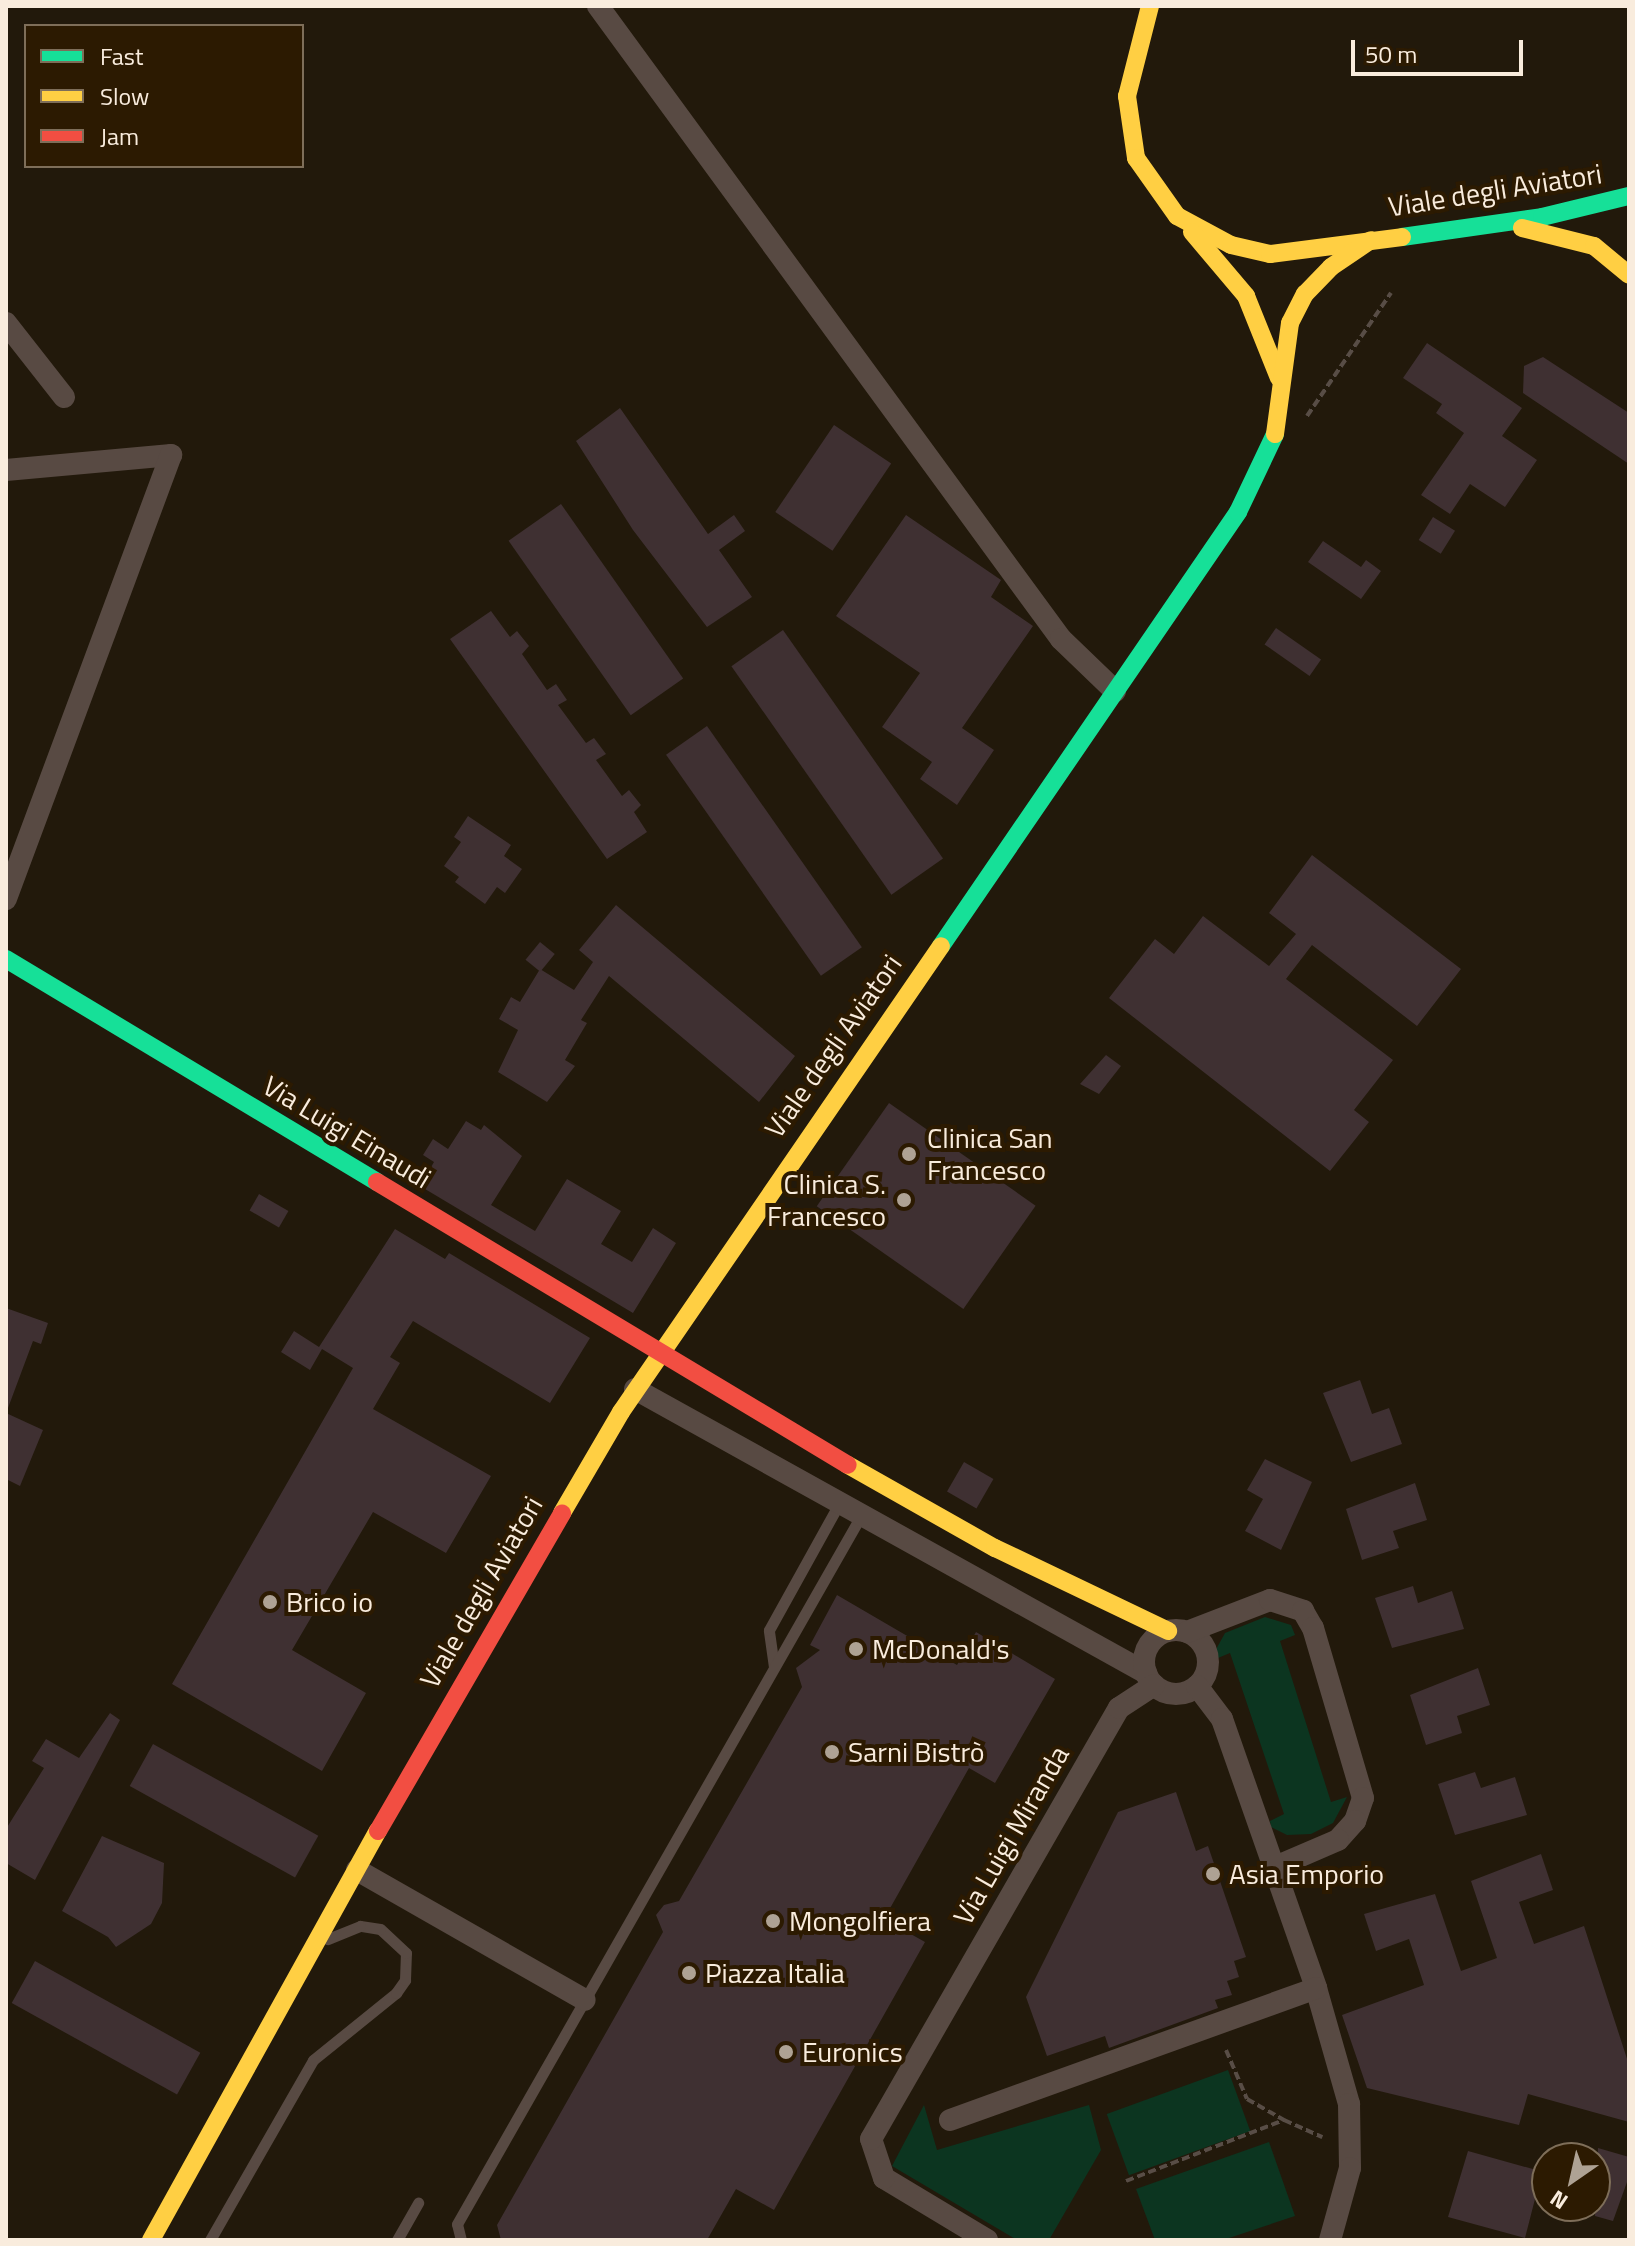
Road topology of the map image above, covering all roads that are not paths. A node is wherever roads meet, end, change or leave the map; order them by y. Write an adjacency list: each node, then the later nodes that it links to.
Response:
1 (598, 6): 12 (street)
2 (1150, 6): 4 (main road, Viale degli Aviatori)
3 (1629, 196): 5 (main road, Viale degli Aviatori)
4 (1177, 216): 6 (main road, Viale degli Aviatori); 9 (main road, Viale degli Aviatori)
5 (1497, 223): 6 (main road, Viale degli Aviatori); 7 (main road)
6 (1371, 240): 9 (main road, Viale degli Aviatori)
7 (1629, 275)
8 (6, 323): 10 (street)
9 (1280, 384): 12 (main road, Viale degli Aviatori)
10 (64, 397)
11 (6, 470): 13 (street)
12 (1115, 691): 15 (main road, Viale degli Aviatori)
13 (6, 899)
14 (6, 959): 15 (main road, Via Luigi Einaudi)
15 (658, 1354): 16 (main road, Viale degli Aviatori); 17 (main road)
16 (635, 1389): 18 (street); 27 (main road, Viale degli Aviatori)
17 (879, 1482): 19 (street); 20 (main road)
18 (840, 1502): 19 (street); 23 (lane)
19 (862, 1514): 21 (street); 23 (lane)
20 (1092, 1597): 21 (street); 22 (main road)
21 (1076, 1631): 24 (street)
22 (1178, 1632): 24 (street); 25 (street); 26 (street)
23 (774, 1668): 30 (lane)
24 (1150, 1679): 25 (street); 37 (street, Via Luigi Miranda)
25 (1197, 1686): 26 (street)
26 (1273, 1868): 29 (street)
27 (357, 1870): 28 (main road, Viale degli Aviatori); 30 (street)
28 (316, 1945): 33 (main road, Viale degli Aviatori); 34 (lane)
29 (1316, 1988): 31 (street); 38 (street)
30 (585, 2000): 36 (lane)
31 (950, 2120)
32 (418, 2203): 35 (lane)
33 (151, 2240)
34 (210, 2240)
35 (397, 2240)
36 (461, 2240)
37 (987, 2240)
38 (1330, 2240)

